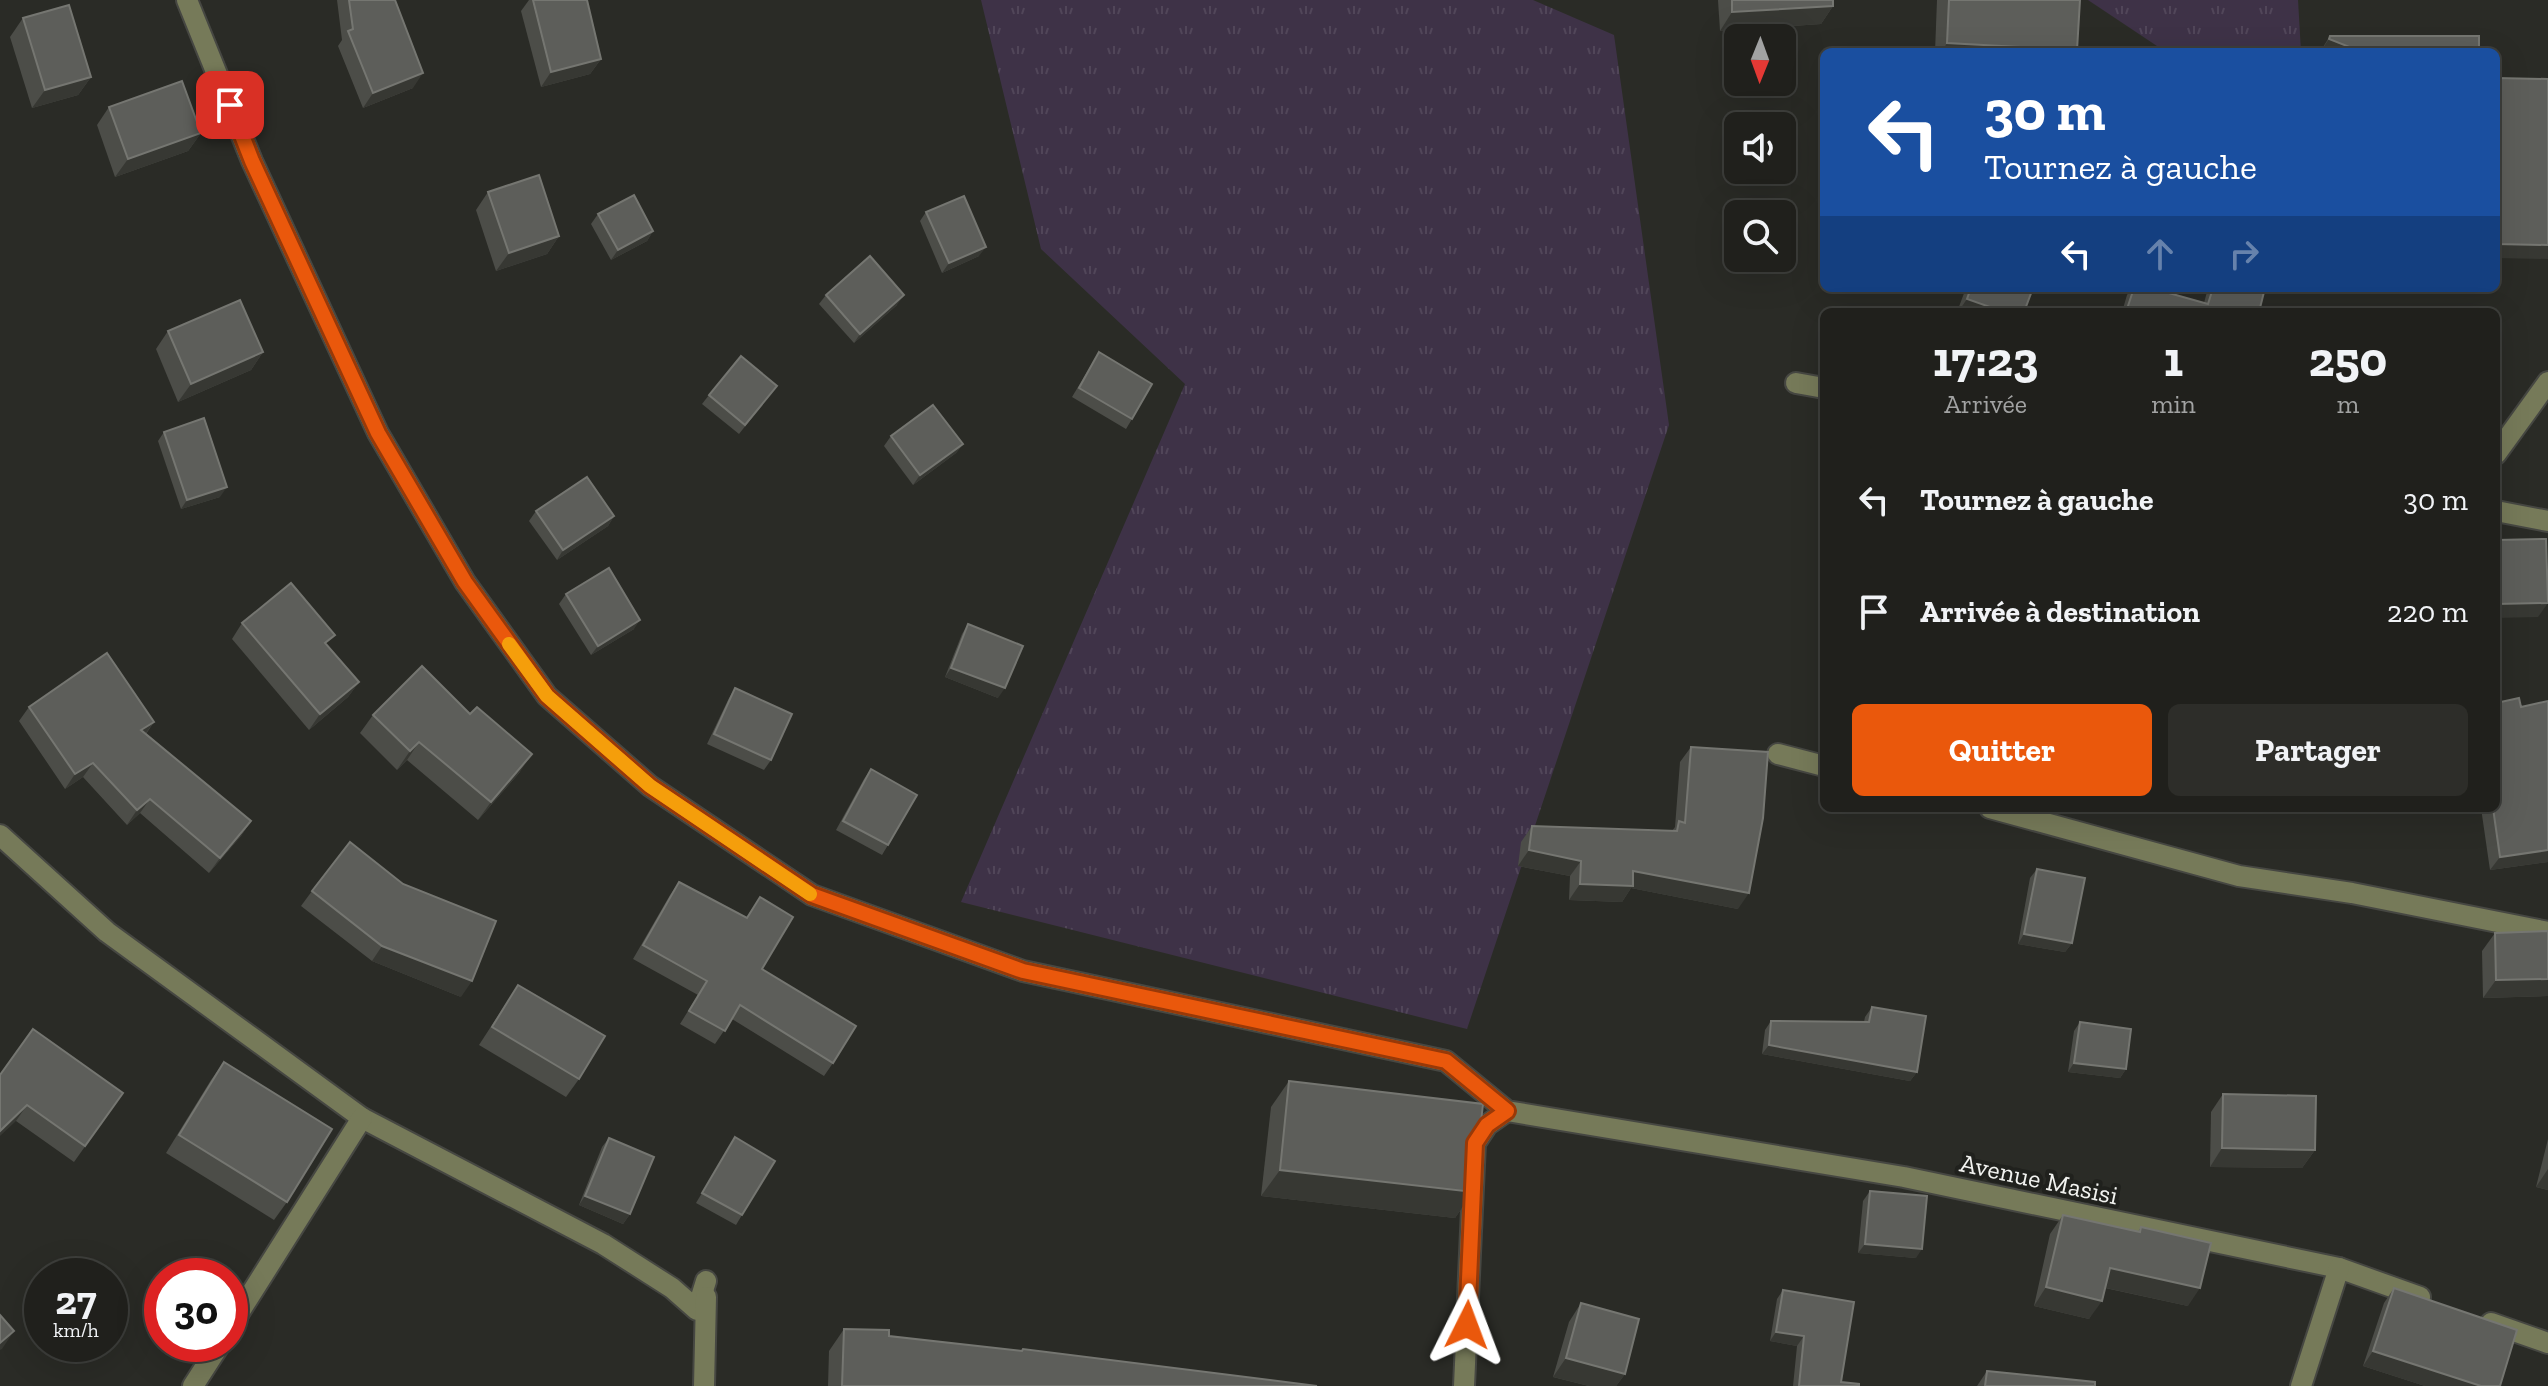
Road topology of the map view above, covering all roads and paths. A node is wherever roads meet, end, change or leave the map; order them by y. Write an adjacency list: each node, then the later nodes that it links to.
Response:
1 (187, 0): 13 (street)
2 (2548, 382): 5 (street)
3 (1796, 383): 4 (street)
4 (1820, 387)
5 (2500, 448)
6 (2500, 512): 7 (street)
7 (2548, 521)
8 (1778, 754): 9 (street)
9 (1820, 765)
10 (2005, 812): 12 (street)
11 (0, 835): 14 (street)
12 (2548, 932)
13 (1507, 1111): 15 (street, Avenue Masisi); 23 (street)
14 (362, 1118): 16 (street); 22 (street)
15 (2339, 1268): 17 (street, Avenue Masisi); 24 (street)
16 (248, 1298)
17 (2442, 1305)
18 (2472, 1316): 19 (street)
19 (2548, 1343)
20 (208, 1362): 21 (street)
21 (193, 1386)
22 (704, 1386)
23 (1464, 1386)
24 (2301, 1386)

